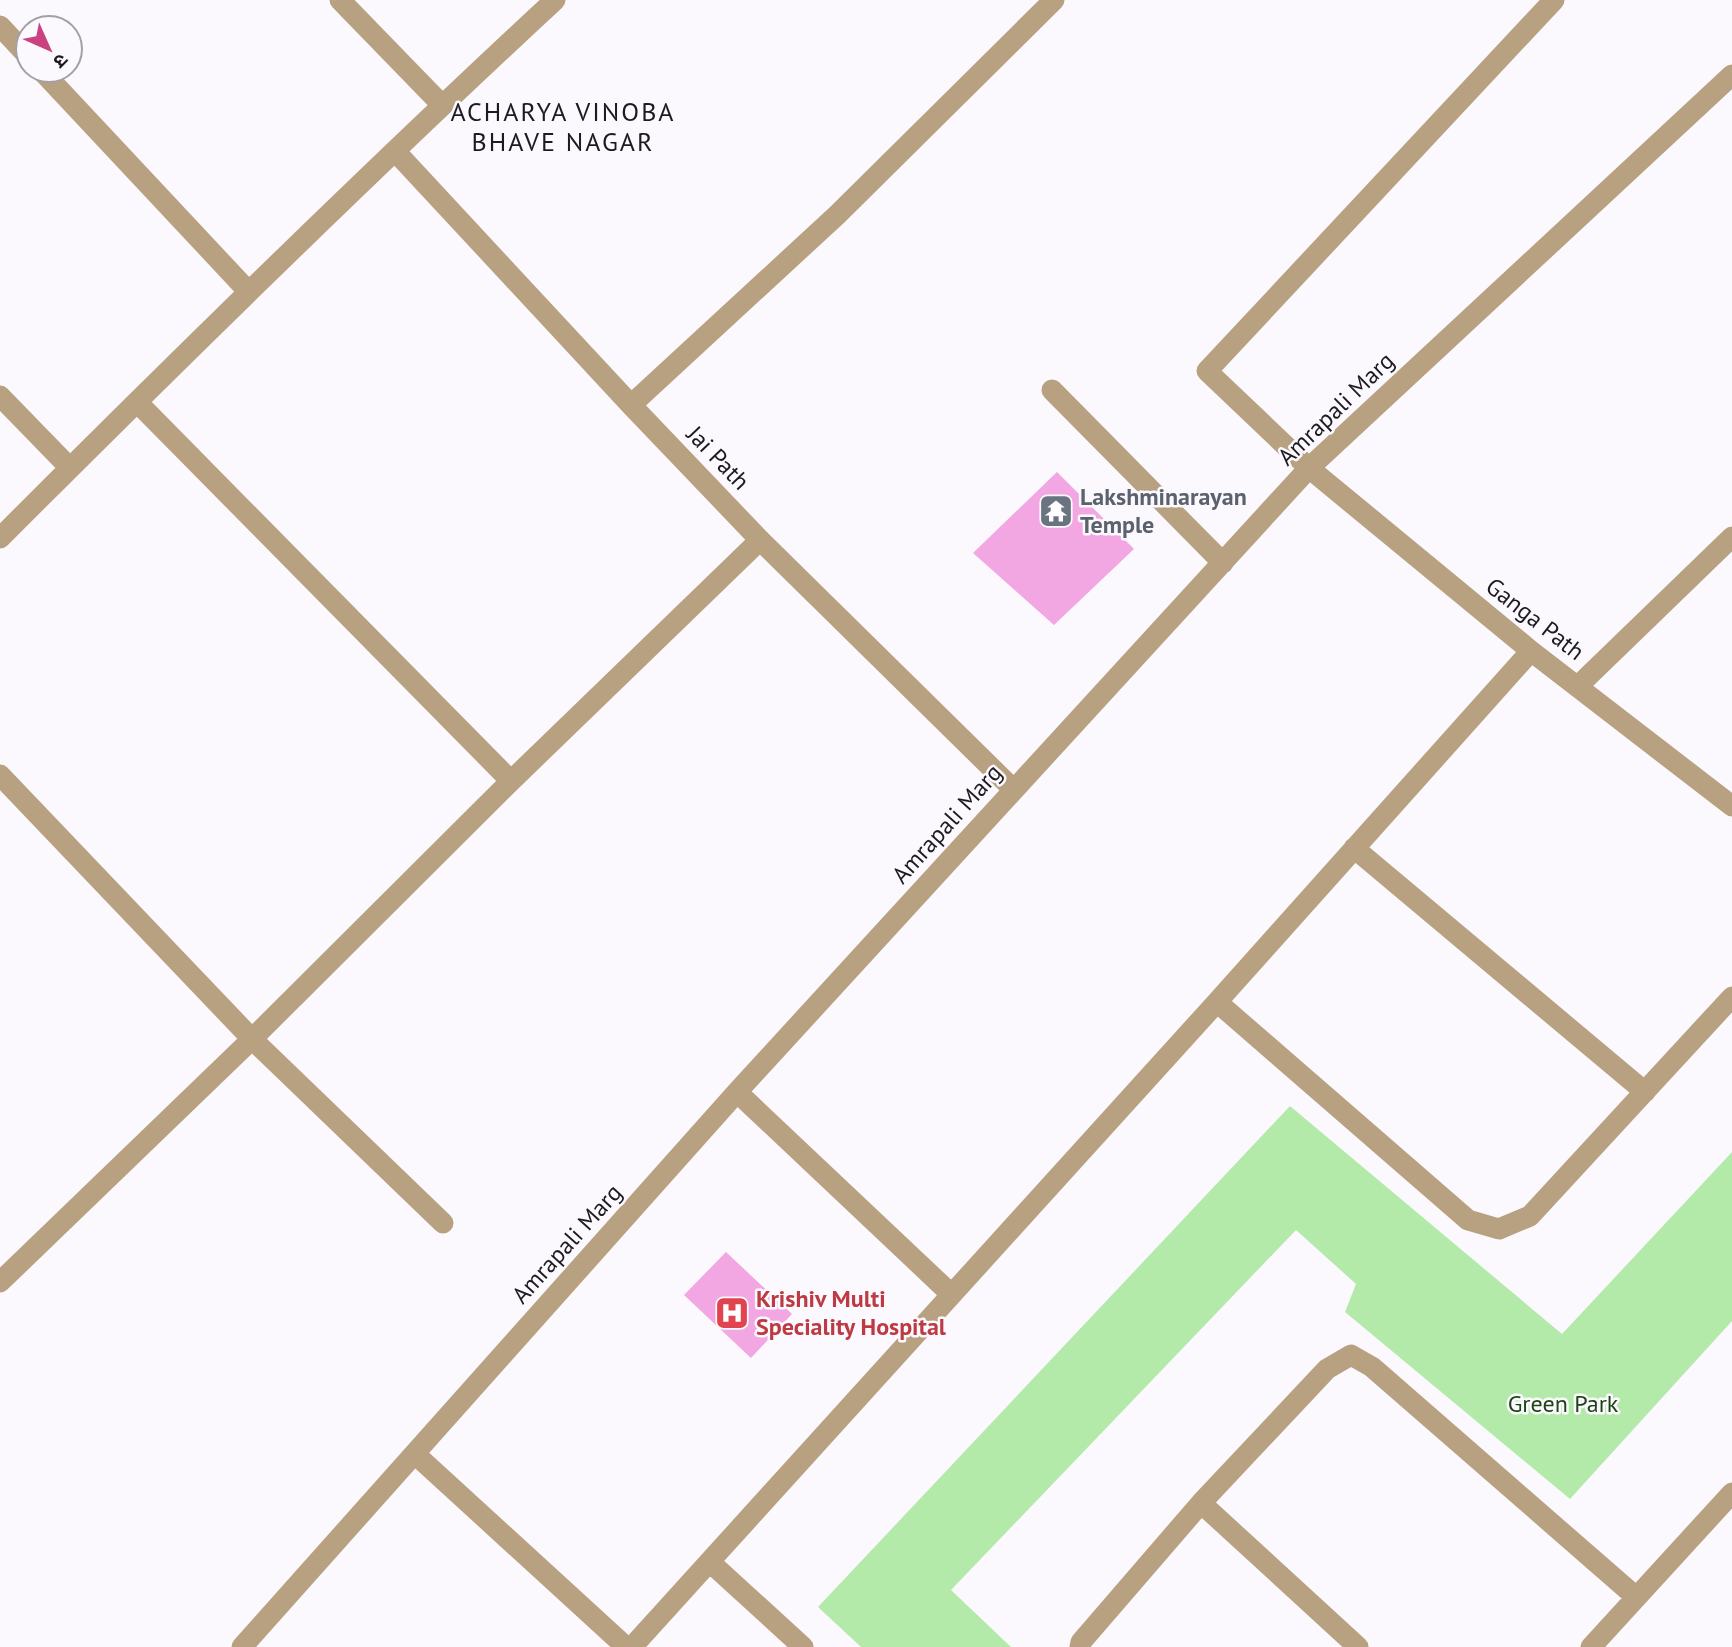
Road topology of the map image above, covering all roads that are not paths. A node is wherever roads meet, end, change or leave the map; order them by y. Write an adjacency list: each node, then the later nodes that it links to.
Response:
1 (340, 0): 9 (street)
2 (555, 0): 9 (street)
3 (1054, 0): 15 (street)
4 (1554, 0): 17 (street, Ganga Path)
5 (0, 26): 6 (street)
6 (14, 41)
7 (1732, 75): 17 (street, Amrapali Marg)
8 (54, 84): 11 (street)
9 (442, 105): 10 (street)
10 (395, 152): 11 (street); 15 (street, Jai Path)
11 (248, 291): 14 (street)
12 (1052, 390): 21 (street)
13 (0, 396): 16 (street)
14 (138, 402): 16 (street); 25 (street)
15 (631, 405): 20 (street, Jai Path)
16 (70, 468): 19 (street)
17 (1310, 468): 21 (street, Amrapali Marg); 22 (street, Ganga Path)
18 (1732, 537): 23 (street)
19 (0, 538)
20 (760, 540): 25 (street); 26 (street, Jai Path)
21 (1223, 563): 26 (street, Amrapali Marg)
22 (1531, 651): 23 (street, Ganga Path); 28 (street)
23 (1578, 686): 27 (street, Ganga Path)
24 (0, 775): 31 (street)
25 (511, 781): 31 (street)
26 (1014, 790): 32 (street, Amrapali Marg)
27 (1732, 806)
28 (1354, 848): 30 (street); 33 (street)
29 (1732, 997): 33 (street)
30 (1217, 1002): 33 (street); 36 (street)
31 (251, 1039): 34 (street); 35 (street)
32 (737, 1092): 36 (street); 37 (street, Amrapali Marg)
33 (1645, 1092)
34 (443, 1223)
35 (0, 1281)
36 (951, 1294): 40 (street)
37 (415, 1454): 42 (street, Amrapali Marg); 43 (street)
38 (1732, 1493): 41 (street)
39 (1201, 1503): 41 (street); 46 (street); 47 (street)
40 (711, 1563): 44 (street); 45 (street)
41 (1636, 1597): 48 (street)
42 (242, 1647)
43 (626, 1647)
44 (632, 1647)
45 (803, 1647)
46 (1080, 1647)
47 (1359, 1647)
48 (1591, 1647)

